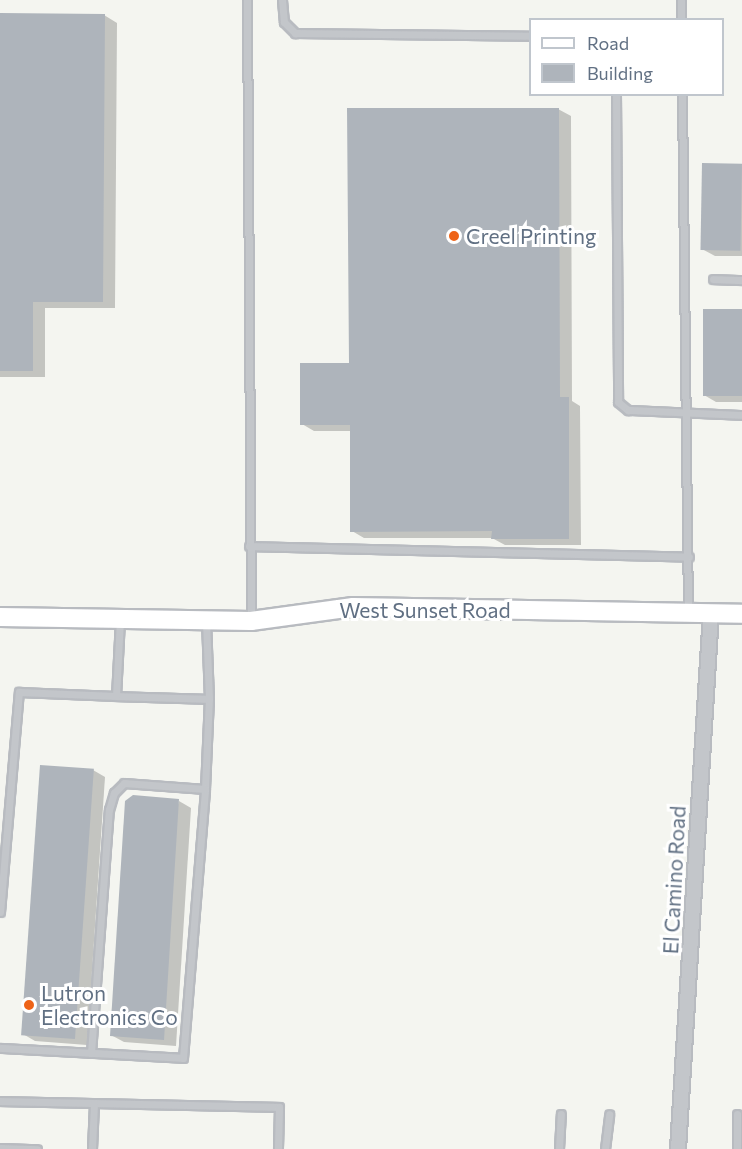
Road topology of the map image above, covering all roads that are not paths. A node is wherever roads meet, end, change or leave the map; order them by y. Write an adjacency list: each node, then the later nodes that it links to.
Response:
1 (247, 0): 12 (lane)
2 (282, 0): 5 (lane)
3 (681, 0): 4 (lane)
4 (681, 18)
5 (529, 36)
6 (616, 96): 10 (lane)
7 (682, 96): 10 (lane)
8 (713, 279): 9 (lane)
9 (742, 280)
10 (687, 414): 11 (lane); 13 (lane)
11 (742, 415)
12 (249, 546): 13 (lane); 20 (lane)
13 (689, 557): 14 (lane)
14 (688, 612): 15 (main road, West Sunset Road); 20 (main road, West Sunset Road)
15 (711, 614): 16 (main road, West Sunset Road); 38 (street, El Camino Road)
16 (742, 614)
17 (0, 617): 18 (main road, West Sunset Road)
18 (120, 620): 19 (main road, West Sunset Road); 21 (lane)
19 (206, 621): 20 (main road, West Sunset Road); 22 (lane)
20 (251, 621)
21 (116, 696): 22 (lane); 24 (lane)
22 (210, 699): 23 (lane)
23 (206, 789): 26 (lane); 26 (lane)
24 (0, 912)
25 (0, 1048): 26 (lane)
26 (91, 1053)
27 (0, 1101): 28 (lane)
28 (94, 1103): 34 (lane); 35 (lane)
29 (561, 1114): 36 (lane)
30 (609, 1114): 37 (lane)
31 (737, 1114): 39 (lane)
32 (0, 1148): 33 (lane)
33 (37, 1149)
34 (92, 1149)
35 (278, 1149)
36 (559, 1149)
37 (605, 1149)
38 (678, 1149)
39 (736, 1149)

